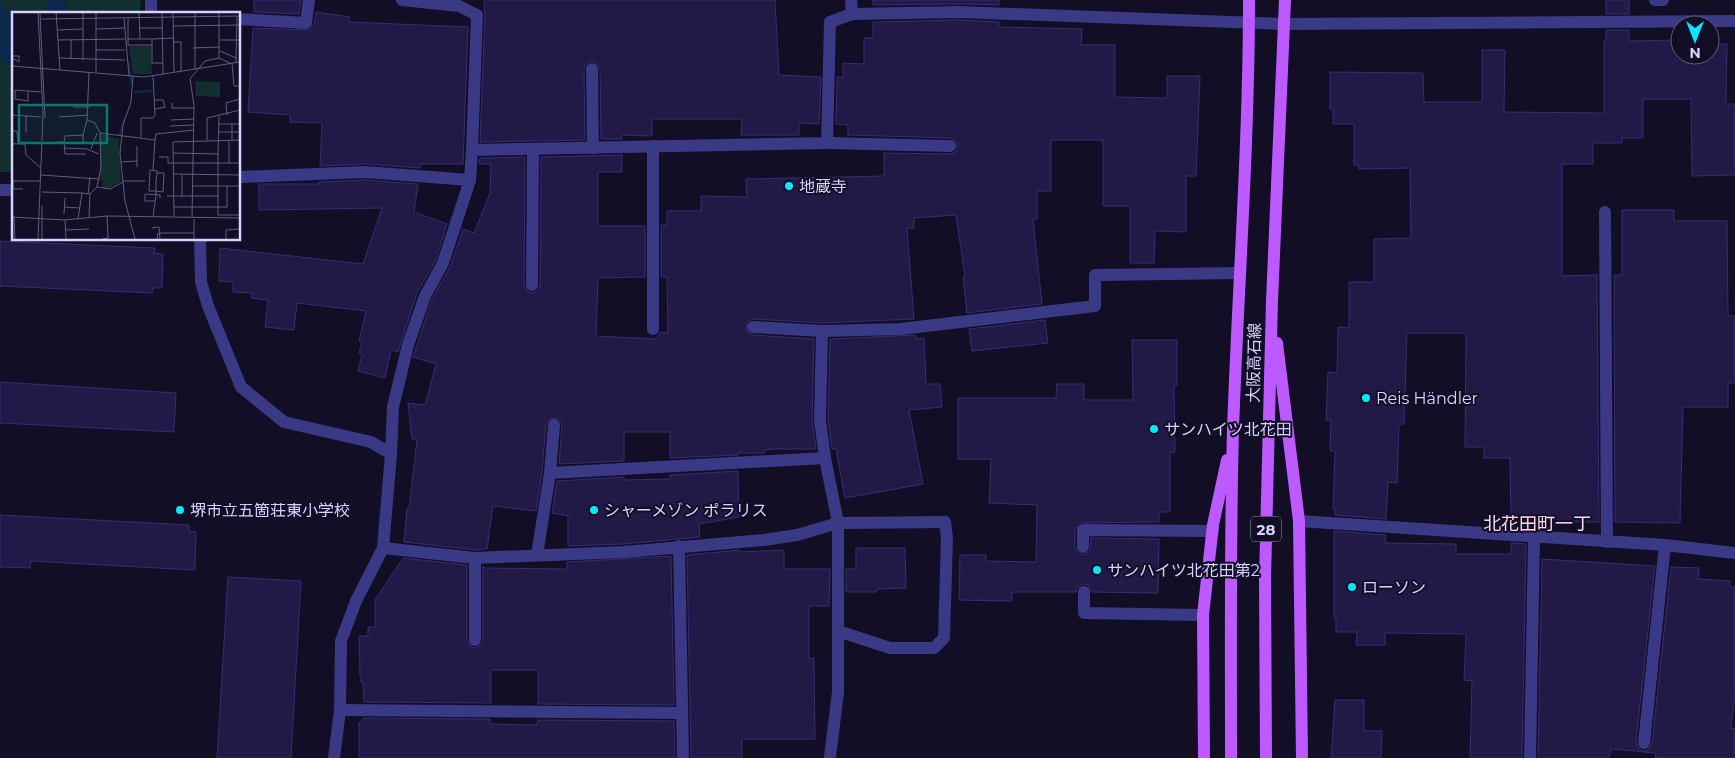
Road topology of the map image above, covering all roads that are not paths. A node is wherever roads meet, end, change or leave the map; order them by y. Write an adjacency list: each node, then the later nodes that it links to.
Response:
1 (309, 0): 10 (street)
2 (402, 0): 8 (street)
3 (851, 0): 9 (street)
4 (1249, 0): 12 (main road, 大阪高石線 / 28)
5 (1285, 0): 13 (main road, 大阪高石線 / 28)
6 (1655, 0): 7 (street)
7 (1663, 0)
8 (460, 3): 20 (street)
9 (852, 14): 12 (street); 15 (street)
10 (240, 18)
11 (1735, 21): 13 (street)
12 (1249, 23): 13 (street); 25 (main road, 大阪高石線 / 28)
13 (1284, 24): 27 (main road, 大阪高石線 / 28)
14 (592, 69): 18 (street)
15 (826, 143): 16 (street); 17 (street)
16 (653, 146): 18 (street); 29 (street)
17 (950, 146)
18 (593, 148): 19 (street)
19 (533, 149): 20 (street); 26 (street)
20 (472, 150): 22 (street)
21 (240, 177): 22 (street)
22 (470, 180): 33 (street)
23 (1605, 212): 40 (street)
24 (200, 240): 33 (street)
25 (1240, 273): 30 (street); 32 (main road, 大阪高石線 / 28)
26 (532, 285)
27 (1272, 301): 36 (main road); 60 (main road, 大阪高石線 / 28)
28 (752, 327): 30 (street)
29 (653, 329)
30 (822, 331): 34 (street)
31 (554, 425): 35 (street)
32 (1233, 430): 38 (main road); 59 (main road, 大阪高石線 / 28)
33 (391, 454): 43 (street)
34 (825, 458): 35 (street); 37 (street)
35 (550, 473): 46 (street)
36 (1299, 521): 39 (street); 61 (main road)
37 (838, 523): 41 (street); 50 (street); 50 (street)
38 (1213, 531): 44 (street); 49 (main road)
39 (1534, 538): 40 (street); 62 (street)
40 (1607, 542): 42 (street)
41 (679, 546): 46 (street); 53 (street)
42 (1665, 546): 45 (street); 54 (street)
43 (383, 548): 47 (street); 52 (street)
44 (1083, 548)
45 (1735, 553)
46 (538, 555): 47 (street)
47 (474, 558): 51 (street)
48 (1084, 592): 49 (street)
49 (1203, 615): 58 (main road)
50 (838, 630): 55 (street)
51 (474, 640)
52 (340, 710): 53 (street); 56 (street)
53 (682, 713): 57 (street)
54 (1644, 743)
55 (830, 757)
56 (334, 758)
57 (683, 758)
58 (1204, 758)
59 (1232, 758)
60 (1266, 758)
61 (1302, 758)
62 (1530, 758)

